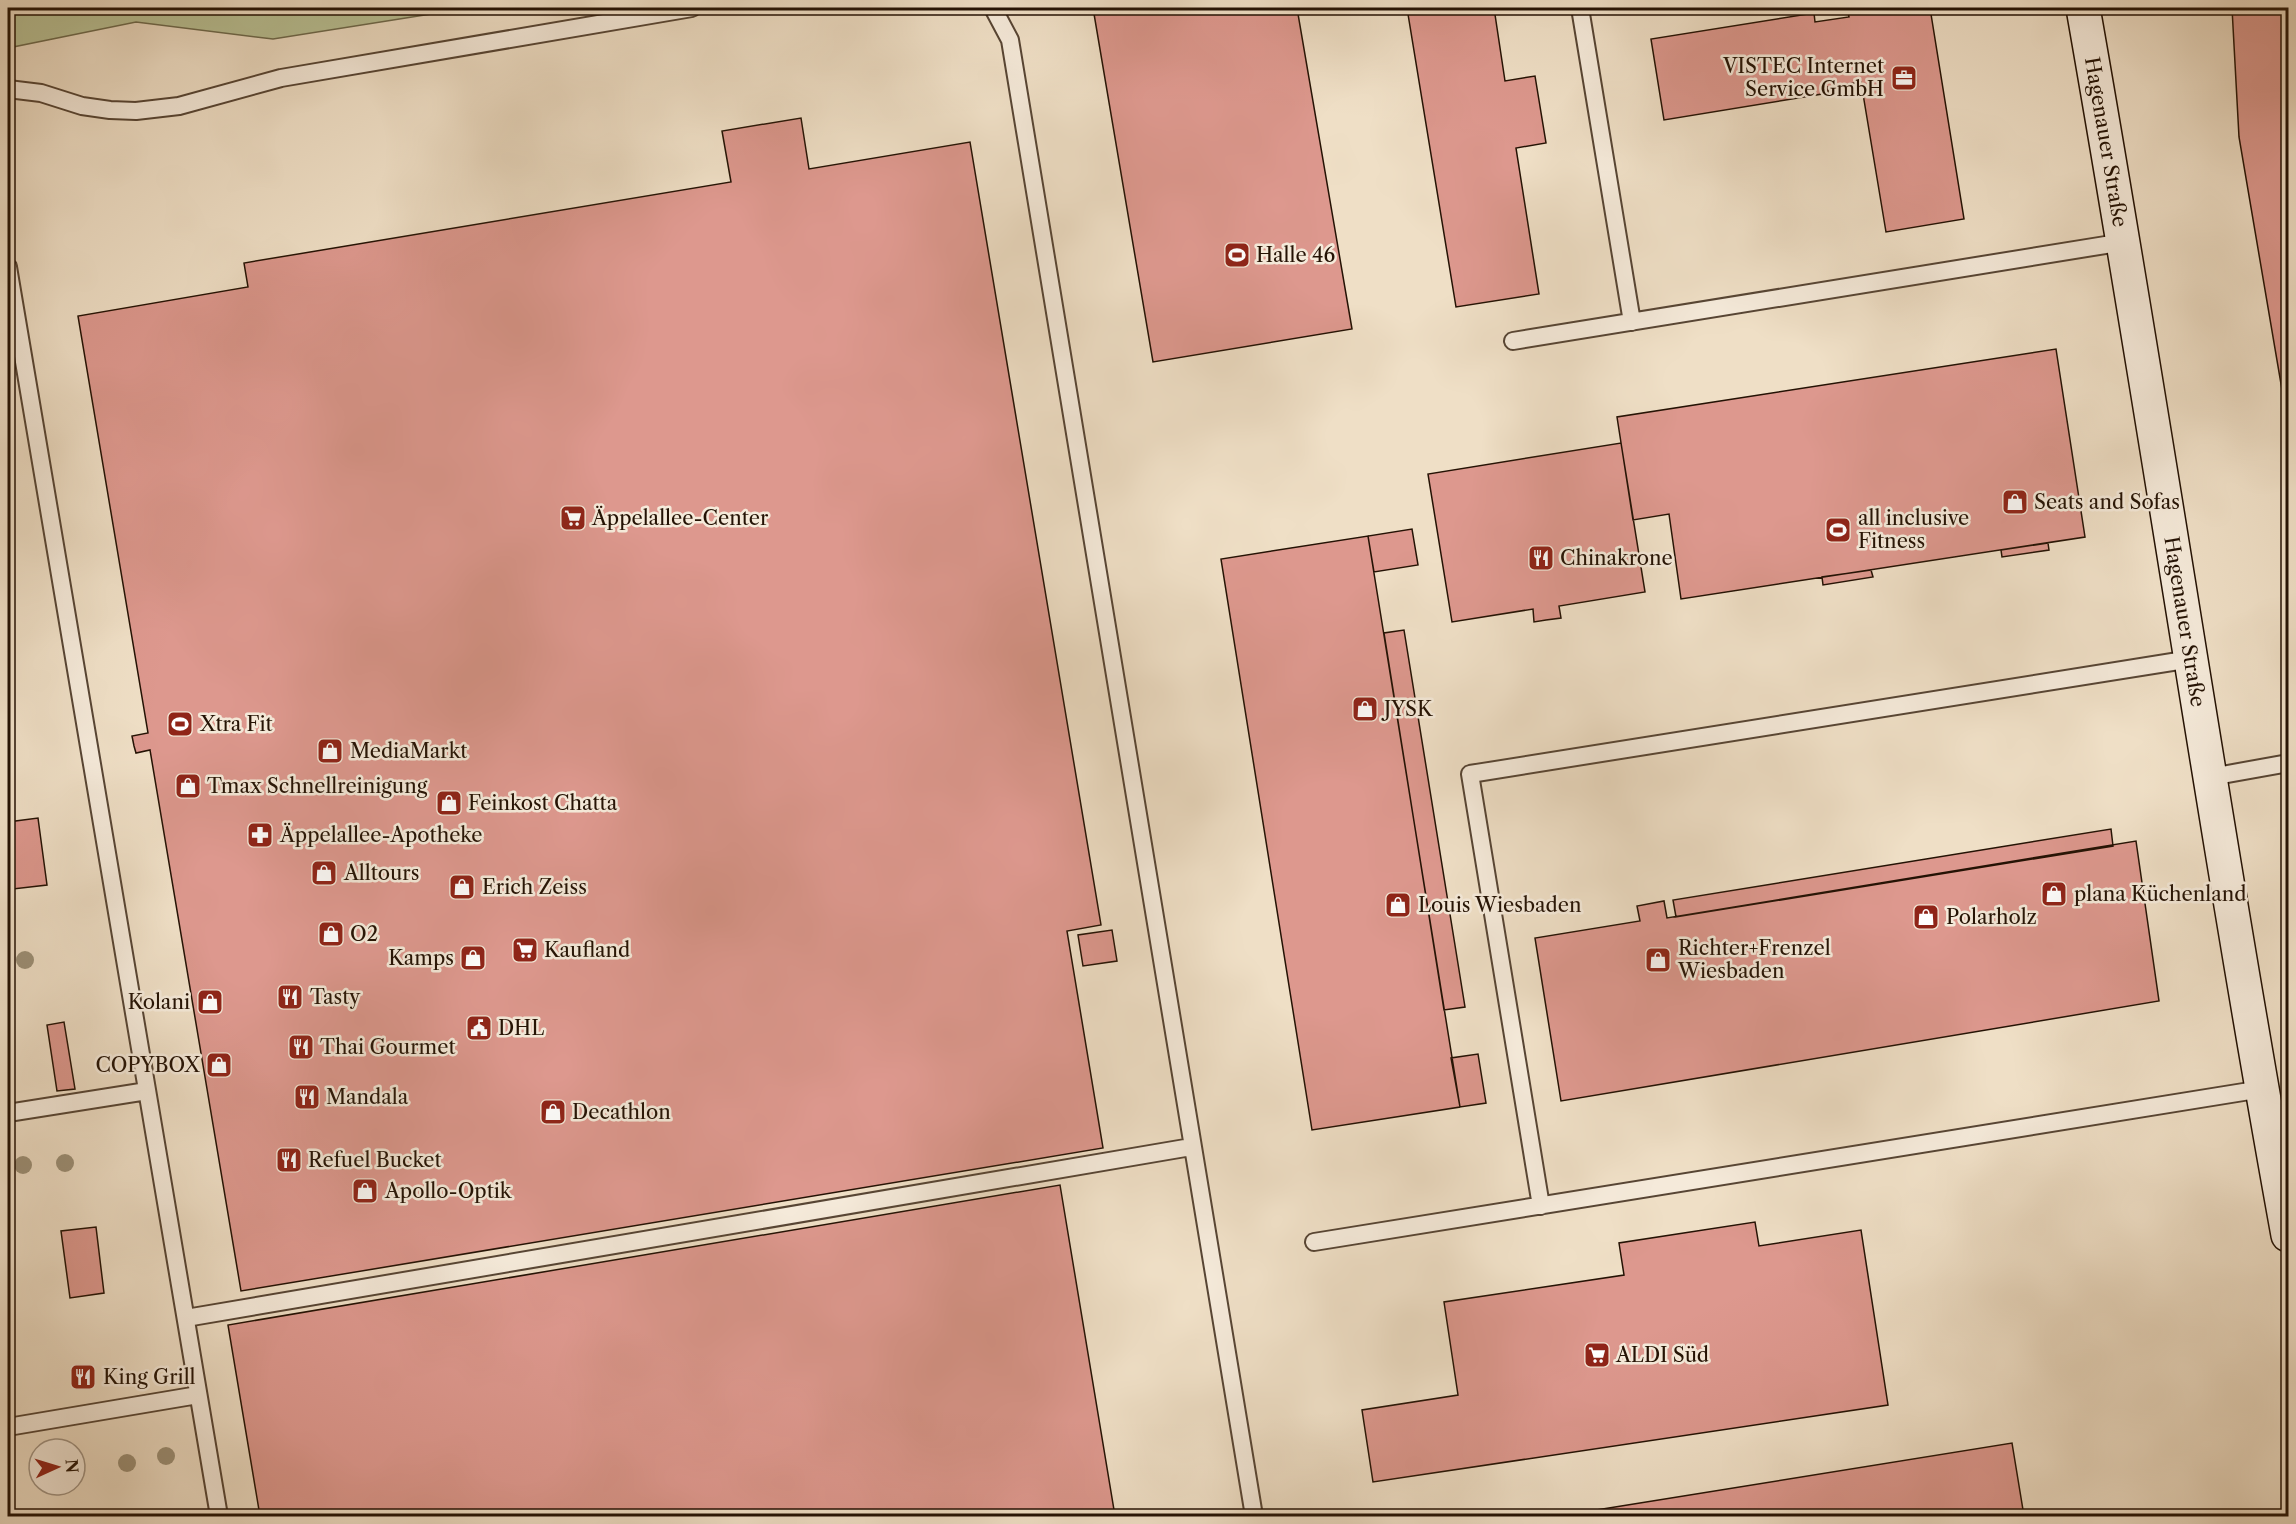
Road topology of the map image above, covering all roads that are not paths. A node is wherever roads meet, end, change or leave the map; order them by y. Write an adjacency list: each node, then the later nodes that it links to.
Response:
1 (692, 8): 5 (lane)
2 (993, 8): 16 (lane)
3 (1580, 8): 8 (lane)
4 (2083, 8): 6 (street, Hagenauer Straße)
5 (8, 89)
6 (2124, 242): 8 (lane); 10 (street, Hagenauer Straße)
7 (8, 267): 13 (lane)
8 (1632, 322): 9 (lane)
9 (1513, 341)
10 (2191, 659): 12 (street, Hagenauer Straße); 17 (lane)
11 (2289, 764): 12 (lane)
12 (2211, 777): 14 (street, Hagenauer Straße)
13 (147, 1091): 15 (lane); 20 (lane)
14 (2272, 1102): 17 (lane); 18 (street, Hagenauer Straße)
15 (8, 1113)
16 (1191, 1147): 20 (lane); 24 (lane)
17 (1541, 1206): 19 (lane)
18 (2289, 1235)
19 (1314, 1242)
20 (186, 1318): 21 (lane)
21 (198, 1395): 22 (lane); 23 (lane)
22 (8, 1427)
23 (219, 1516)
24 (1254, 1516)

